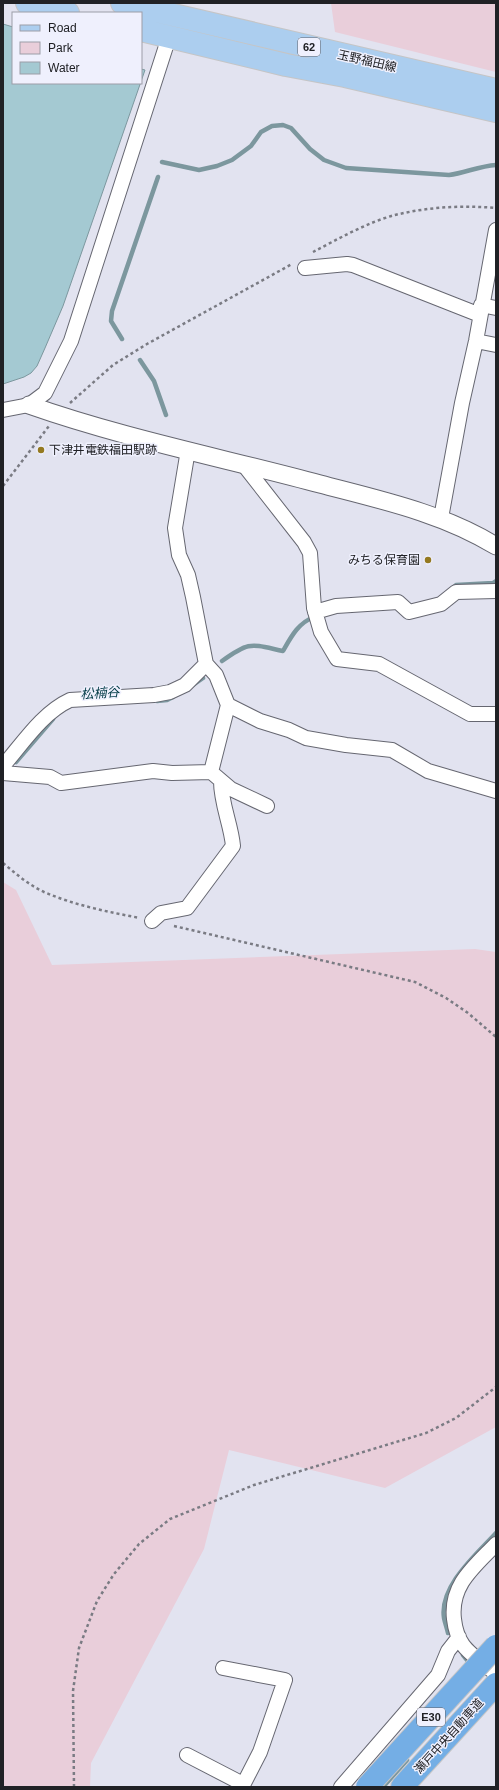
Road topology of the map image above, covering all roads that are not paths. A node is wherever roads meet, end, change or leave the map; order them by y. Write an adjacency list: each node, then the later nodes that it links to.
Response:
1 (27, 3): 4 (main road)
2 (122, 3): 3 (main road, 玉野福田線 / 62)
3 (178, 9): 6 (street); 7 (main road, 玉野福田線 / 62)
4 (64, 12)
5 (142, 30): 6 (main road, 玉野福田線 / 62)
6 (169, 37): 8 (main road, 玉野福田線 / 62); 15 (street)
7 (496, 90)
8 (496, 111)
9 (496, 230): 12 (street)
10 (301, 264): 12 (street)
11 (496, 308): 12 (street)
12 (481, 310): 13 (street)
13 (476, 341): 14 (street); 19 (street)
14 (496, 345)
15 (28, 405): 16 (street); 17 (street)
16 (3, 410)
17 (188, 450): 18 (street); 23 (street)
18 (243, 464): 19 (street); 22 (street)
19 (440, 518): 20 (street)
20 (496, 546)
21 (496, 591): 22 (street)
22 (315, 612): 25 (street)
23 (206, 664): 24 (street); 26 (street)
24 (228, 705): 28 (street); 29 (street)
25 (496, 714)
26 (3, 766)
27 (3, 773): 28 (street)
28 (216, 776): 30 (street); 31 (street)
29 (496, 791)
30 (267, 806)
31 (152, 921)
32 (496, 1544): 33 (street)
33 (459, 1637): 36 (street); 40 (street)
34 (496, 1646): 41 (highway, E30, bridge)
35 (223, 1668): 39 (street)
36 (496, 1674)
37 (496, 1684): 42 (highway, 瀬戸中央自動車道 / E30)
38 (188, 1754): 39 (street)
39 (243, 1786)
40 (341, 1787)
41 (367, 1787)
42 (402, 1787)

